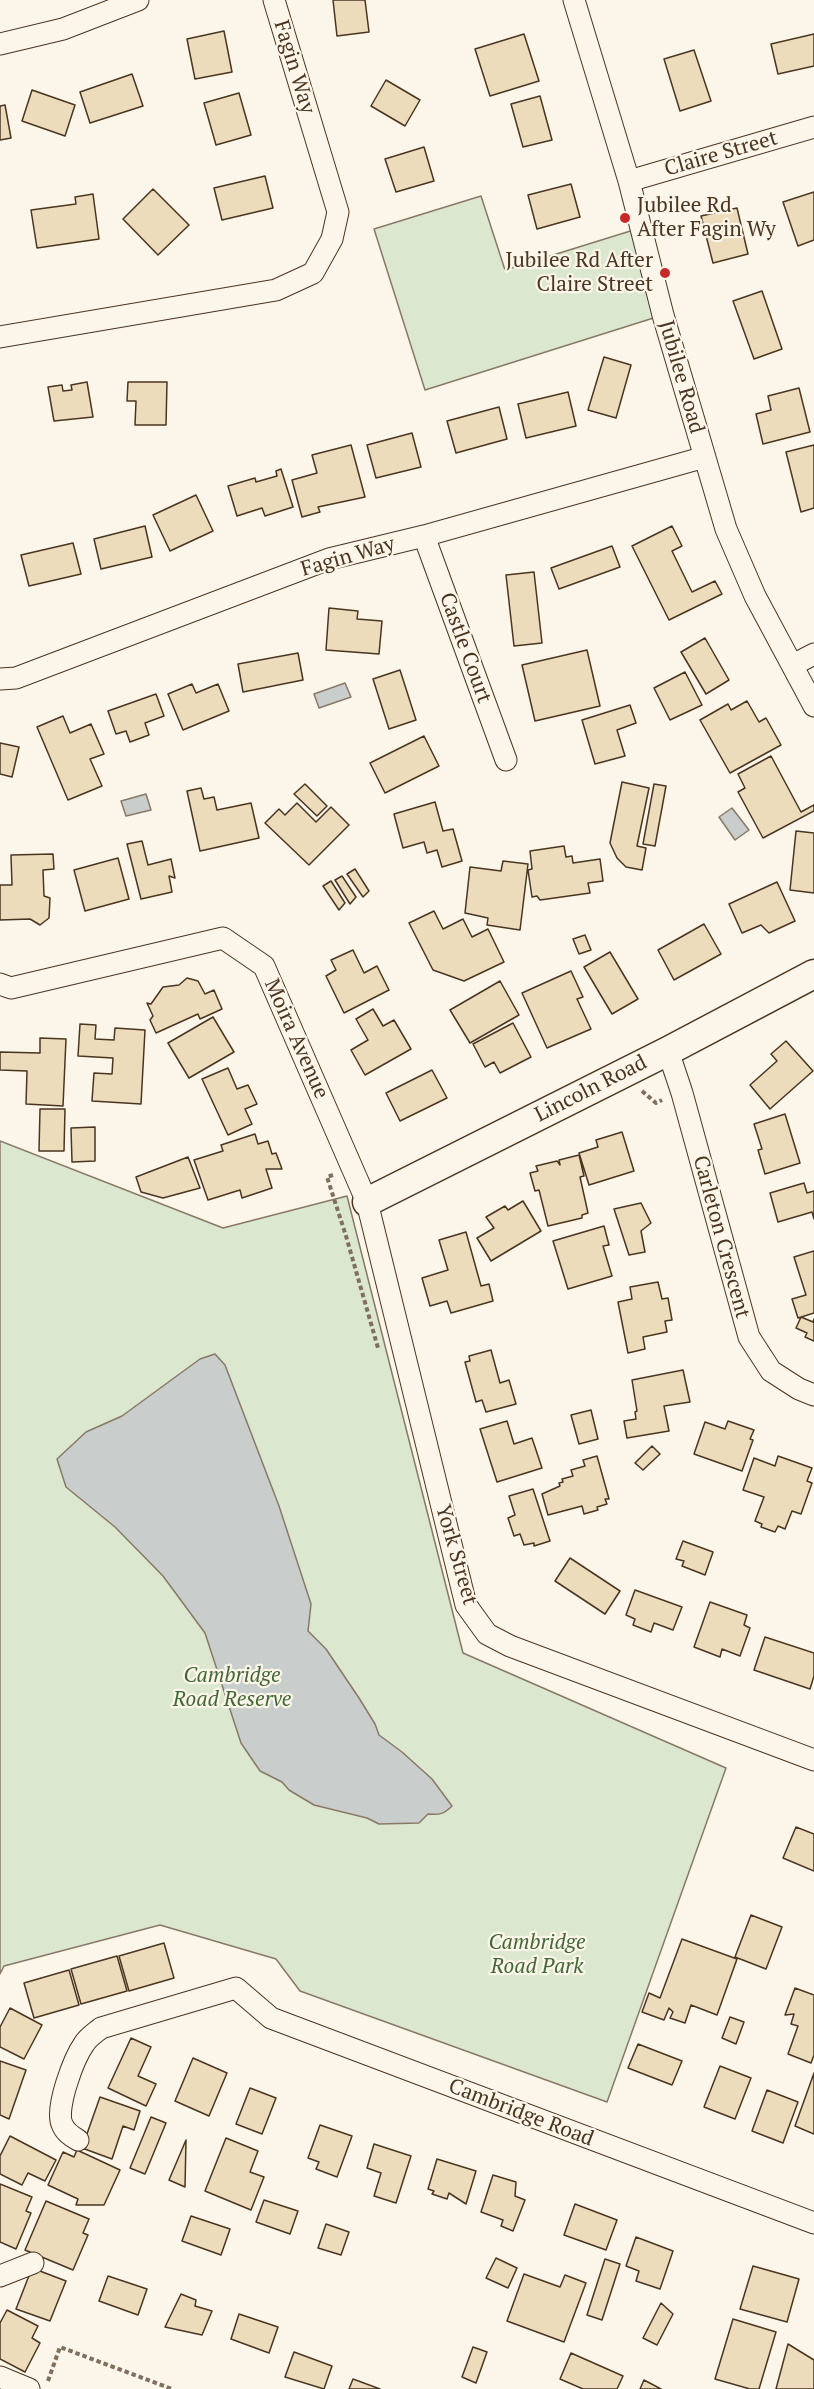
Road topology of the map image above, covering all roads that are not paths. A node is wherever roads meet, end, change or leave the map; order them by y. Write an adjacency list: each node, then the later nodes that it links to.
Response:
1 (138, 0): 4 (street)
2 (274, 0): 7 (street, Fagin Way)
3 (574, 0): 6 (street, Jubilee Road)
4 (0, 44)
5 (814, 127): 6 (street, Claire Street)
6 (628, 181): 8 (street, Jubilee Road)
7 (0, 337)
8 (705, 457): 9 (street, Fagin Way); 11 (street, Jubilee Road)
9 (424, 536): 12 (street, Fagin Way); 14 (street, Castle Court)
10 (814, 654): 11 (street)
11 (793, 665): 13 (street, Jubilee Road)
12 (0, 679)
13 (814, 706)
14 (506, 760)
15 (814, 974): 17 (street, Lincoln Road)
16 (0, 984): 18 (street, Moira Avenue)
17 (668, 1051): 18 (street, Lincoln Road); 19 (street, Carleton Crescent)
18 (367, 1202): 20 (street, York Street)
19 (814, 1395)
20 (814, 1760)
21 (78, 2140): 22 (street, Cambridge Road)
22 (814, 2223)
23 (33, 2263): 24 (street)
24 (0, 2276)
25 (0, 2377): 26 (street)
26 (29, 2389)

